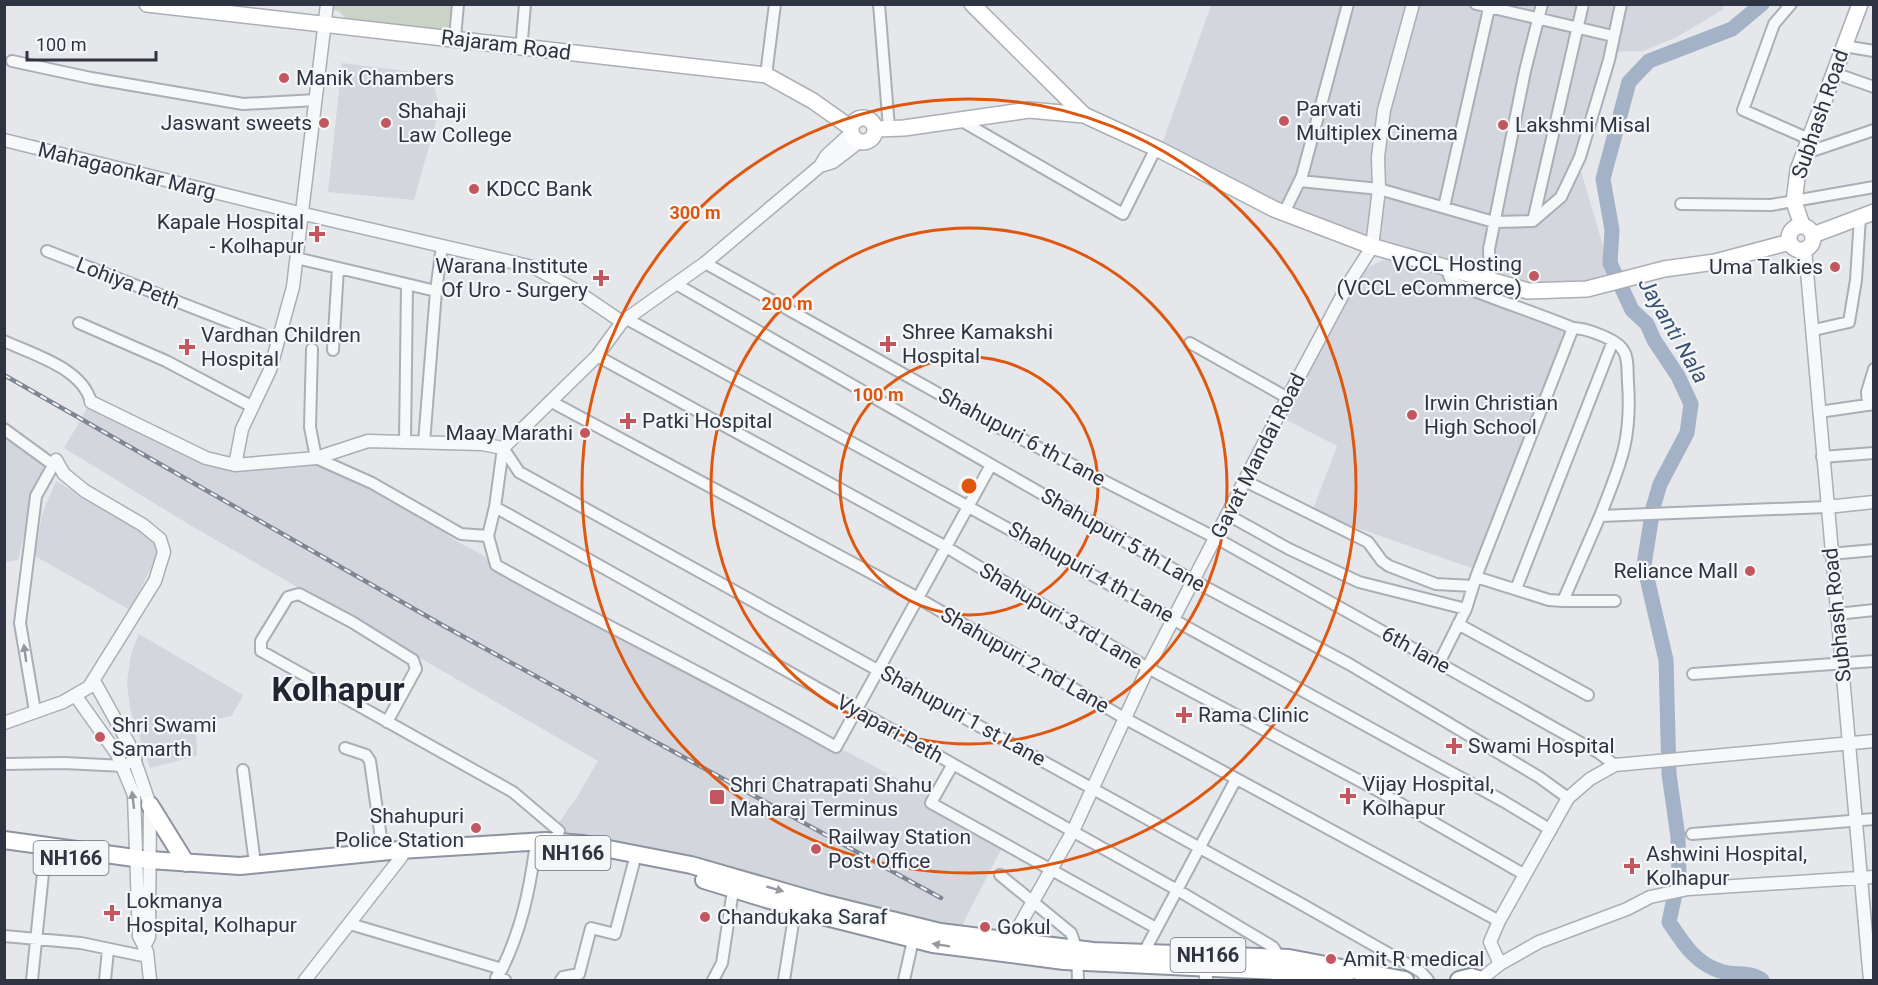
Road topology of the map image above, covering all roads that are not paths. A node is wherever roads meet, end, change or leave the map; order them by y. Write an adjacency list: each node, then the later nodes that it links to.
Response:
1 (147, 4): 17 (main road, Rajaram Road)
2 (213, 4): 18 (main road)
3 (458, 4): 21 (street)
4 (525, 4): 23 (street)
5 (775, 4): 27 (street)
6 (879, 4): 33 (street)
7 (972, 4): 31 (main road)
8 (1348, 4): 39 (street)
9 (1413, 4): 41 (street)
10 (1476, 4): 16 (street)
11 (1542, 4): 19 (street)
12 (1583, 4): 20 (street)
13 (1621, 4): 22 (street)
14 (1791, 4): 37 (street)
15 (1860, 4): 24 (main road, Subhash Road)
16 (1490, 6): 19 (street); 44 (street)
17 (193, 7): 18 (main road, Rajaram Road)
18 (326, 17): 21 (main road, Rajaram Road); 30 (street)
19 (1538, 19): 20 (street); 49 (street)
20 (1577, 28): 22 (street); 48 (street)
21 (455, 35): 23 (main road); 27 (main road, Rajaram Road)
22 (1613, 36): 48 (street)
23 (522, 39): 27 (main road)
24 (1844, 46): 25 (street); 28 (main road, Subhash Road)
25 (1874, 51)
26 (12, 61): 30 (street)
27 (767, 72): 35 (main road, Rajaram Road)
28 (1833, 73): 29 (street); 37 (main road, Subhash Road)
29 (1874, 87)
30 (316, 100): 45 (street)
31 (1084, 115): 32 (main road); 38 (main road)
32 (959, 119): 33 (main road); 38 (street)
33 (882, 128): 35 (main road); 35 (main road, Rajaram Road)
34 (1874, 130): 37 (street)
35 (854, 131): 57 (street)
36 (4, 140): 45 (street, Mahagaonkar Marg)
37 (1806, 147): 42 (main road, Subhash Road)
38 (1156, 148): 46 (main road)
39 (1300, 181): 41 (street); 46 (street)
40 (1874, 187): 42 (street)
41 (1379, 189): 44 (street); 53 (street)
42 (1794, 202): 43 (street); 50 (main road, Subhash Road)
43 (1681, 204)
44 (1444, 207): 49 (street)
45 (303, 213): 52 (street, Mahagaonkar Marg); 56 (street)
46 (1284, 213): 53 (main road)
47 (1867, 215): 50 (main road); 67 (street)
48 (1533, 221): 49 (street)
49 (1494, 222): 60 (street)
50 (1808, 230): 51 (main road); 54 (main road)
51 (1790, 242): 54 (main road); 60 (main road)
52 (442, 246): 63 (street); 64 (street, Mahagaonkar Marg)
53 (1372, 247): 59 (main road); 76 (street, Gavat Mandai Road)
54 (1805, 249): 67 (street, Subhash Road)
55 (47, 251): 68 (street, Lohiya Peth)
56 (296, 258): 58 (street); 68 (street)
57 (705, 262): 61 (street); 100 (street, Shahupuri 6 th Lane)
58 (338, 268): 62 (street); 73 (street)
59 (1447, 269): 60 (main road); 66 (street)
60 (1490, 281)
61 (676, 284): 64 (street); 91 (street, Shahupuri 5 th Lane)
62 (407, 285): 63 (street); 83 (street)
63 (436, 291): 84 (street)
64 (625, 320): 74 (street); 94 (street, Shahupuri 4 th Lane)
65 (79, 323): 79 (street)
66 (1573, 328): 70 (street); 105 (street)
67 (1814, 330): 81 (street, Subhash Road)
68 (276, 340): 79 (street)
69 (4, 341): 78 (street)
70 (1613, 341): 98 (street); 106 (street)
71 (1190, 343): 76 (street)
72 (312, 349): 88 (street)
73 (333, 350)
74 (597, 356): 77 (street); 101 (street, Shahupuri 3 rd Lane)
75 (1874, 369): 80 (street)
76 (1288, 398): 92 (street, Gavat Mandai Road)
77 (550, 401): 85 (street); 107 (street, Shahupuri 2 nd Lane)
78 (92, 402): 90 (street)
79 (251, 405): 90 (street)
80 (1871, 405): 81 (street)
81 (1819, 412): 87 (street, Subhash Road)
82 (4, 429): 89 (street)
83 (405, 442): 84 (street); 88 (street)
84 (424, 442): 85 (street)
85 (503, 448): 95 (street); 119 (street, Shahupuri 1 st Lane)
86 (1874, 453): 87 (street)
87 (1822, 457): 96 (street, Subhash Road)
88 (316, 458): 90 (street); 99 (street)
89 (54, 462): 121 (street); 125 (street, one-way to 89)
90 (235, 465)
91 (991, 465): 94 (street); 104 (street, Shahupuri 5 th Lane)
92 (1245, 481): 97 (street, Gavat Mandai Road); 105 (street)
93 (1874, 502): 96 (street)
94 (969, 505): 101 (street); 113 (street, Shahupuri 4 th Lane)
95 (495, 507): 99 (street); 124 (street, Vyapari Peth)
96 (1827, 507): 98 (street); 103 (street, Subhash Road)
97 (1228, 515): 100 (street, Gavat Mandai Road); 110 (street)
98 (1600, 516): 108 (street)
99 (488, 536): 124 (street)
100 (1216, 538): 104 (street, Gavat Mandai Road); 116 (street, 6th lane)
101 (946, 547): 107 (street); 118 (street, Shahupuri 3 rd Lane)
102 (1874, 550): 103 (street)
103 (1830, 554): 112 (street, Subhash Road)
104 (1194, 581): 113 (street, Gavat Mandai Road); 140 (street, Shahupuri 5 th Lane)
105 (1472, 588): 106 (street); 110 (street)
106 (1516, 589): 108 (street)
107 (918, 598): 119 (street); 126 (street, Shahupuri 2 nd Lane)
108 (1563, 601): 109 (street)
109 (1615, 602)
110 (1466, 609): 114 (street)
111 (1874, 610): 112 (street)
112 (1837, 614): 117 (street, Subhash Road)
113 (1176, 618): 118 (street, Gavat Mandai Road); 144 (street, Shahupuri 4 th Lane)
114 (1458, 624): 116 (street); 123 (street)
115 (1874, 661): 117 (street)
116 (1438, 663): 135 (street, 6th lane)
117 (1841, 664): 120 (street); 130 (street, Subhash Road)
118 (1148, 668): 126 (street, Gavat Mandai Road); 161 (street, Shahupuri 3 rd Lane)
119 (880, 670): 124 (street); 139 (street, Shahupuri 1 st Lane)
120 (1693, 674)
121 (94, 681): 122 (street); 132 (street)
122 (75, 695): 125 (street); 136 (street)
123 (1588, 695)
124 (858, 710): 134 (street, Vyapari Peth)
125 (35, 711): 128 (street)
126 (1126, 719): 138 (street, Shahupuri 2 nd Lane); 139 (street)
127 (387, 722): 127 (street); 148 (street)
128 (4, 723)
129 (1874, 741): 130 (street)
130 (1851, 744): 135 (street); 143 (street, Subhash Road)
131 (345, 748): 152 (street)
132 (136, 759): 136 (street); 141 (street)
133 (4, 764): 136 (street)
134 (952, 764): 145 (street, Vyapari Peth); 159 (street)
135 (1615, 765): 140 (street)
136 (124, 766): 157 (street, one-way to 136)
137 (243, 770): 158 (street)
138 (1236, 779): 150 (street); 168 (street, Shahupuri 2 nd Lane)
139 (1092, 788): 145 (street); 150 (street, Shahupuri 1 st Lane)
140 (1568, 798): 144 (street)
141 (150, 805): 156 (highway); 157 (street)
142 (1874, 819): 143 (street)
143 (1856, 820): 146 (street); 163 (street, Subhash Road)
144 (1551, 830): 161 (street)
145 (1073, 831): 159 (street); 165 (street, Vyapari Peth)
146 (1692, 834)
147 (4, 840): 157 (highway, NH166)
148 (554, 846): 151 (highway, NH166); 152 (highway, NH166); 155 (highway, NH166); 167 (highway, NH166, one-way to 167)
149 (4, 848): 153 (highway, NH166)
150 (1201, 848): 165 (street); 196 (street, Shahupuri 1 st Lane)
151 (535, 850): 154 (highway, NH166); 183 (street)
152 (382, 852): 158 (highway, NH166)
153 (45, 854): 157 (highway, NH166); 173 (street)
154 (402, 856): 157 (highway, NH166); 169 (street)
155 (634, 862): 164 (highway, NH166); 189 (street)
156 (186, 863): 157 (highway, NH166); 158 (highway, NH166)
157 (142, 864): 177 (street)
158 (255, 864)
159 (1050, 870): 166 (street); 170 (street)
160 (1000, 875): 166 (street)
161 (1526, 876): 168 (street)
162 (1874, 877): 163 (street)
163 (1860, 878): 171 (street, Subhash Road); 181 (street)
164 (733, 890): 167 (highway, NH166); 190 (street)
165 (1179, 891): 170 (street); 180 (street, Vyapari Peth)
166 (1033, 900): 175 (street); 179 (street)
167 (797, 902): 174 (highway, NH166); 175 (highway, NH166); 191 (street)
168 (1499, 921): 181 (street)
169 (350, 924): 183 (street); 188 (street)
170 (1156, 928): 178 (street)
171 (1870, 933): 198 (street, Subhash Road)
172 (4, 936): 173 (street)
173 (38, 939): 176 (street); 185 (street)
174 (913, 940): 179 (highway, NH166, one-way to 174); 192 (street)
175 (1010, 942): 179 (highway, NH166)
176 (108, 950): 177 (street); 186 (street)
177 (146, 952): 187 (street)
178 (1143, 954): 179 (highway, NH166); 182 (highway, NH166)
179 (1077, 955): 182 (highway, NH166); 193 (street)
180 (1280, 958): 182 (highway, NH166); 195 (highway, NH166)
181 (1500, 964): 184 (street)
182 (1206, 967): 194 (highway, NH166)
183 (500, 977)
184 (1481, 980): 197 (highway)
185 (32, 981)
186 (105, 981)
187 (150, 981)
188 (305, 981)
189 (561, 981)
190 (713, 981)
191 (784, 981)
192 (904, 981)
193 (1078, 981)
194 (1346, 981)
195 (1405, 981)
196 (1428, 981)
197 (1459, 981)
198 (1870, 981)

